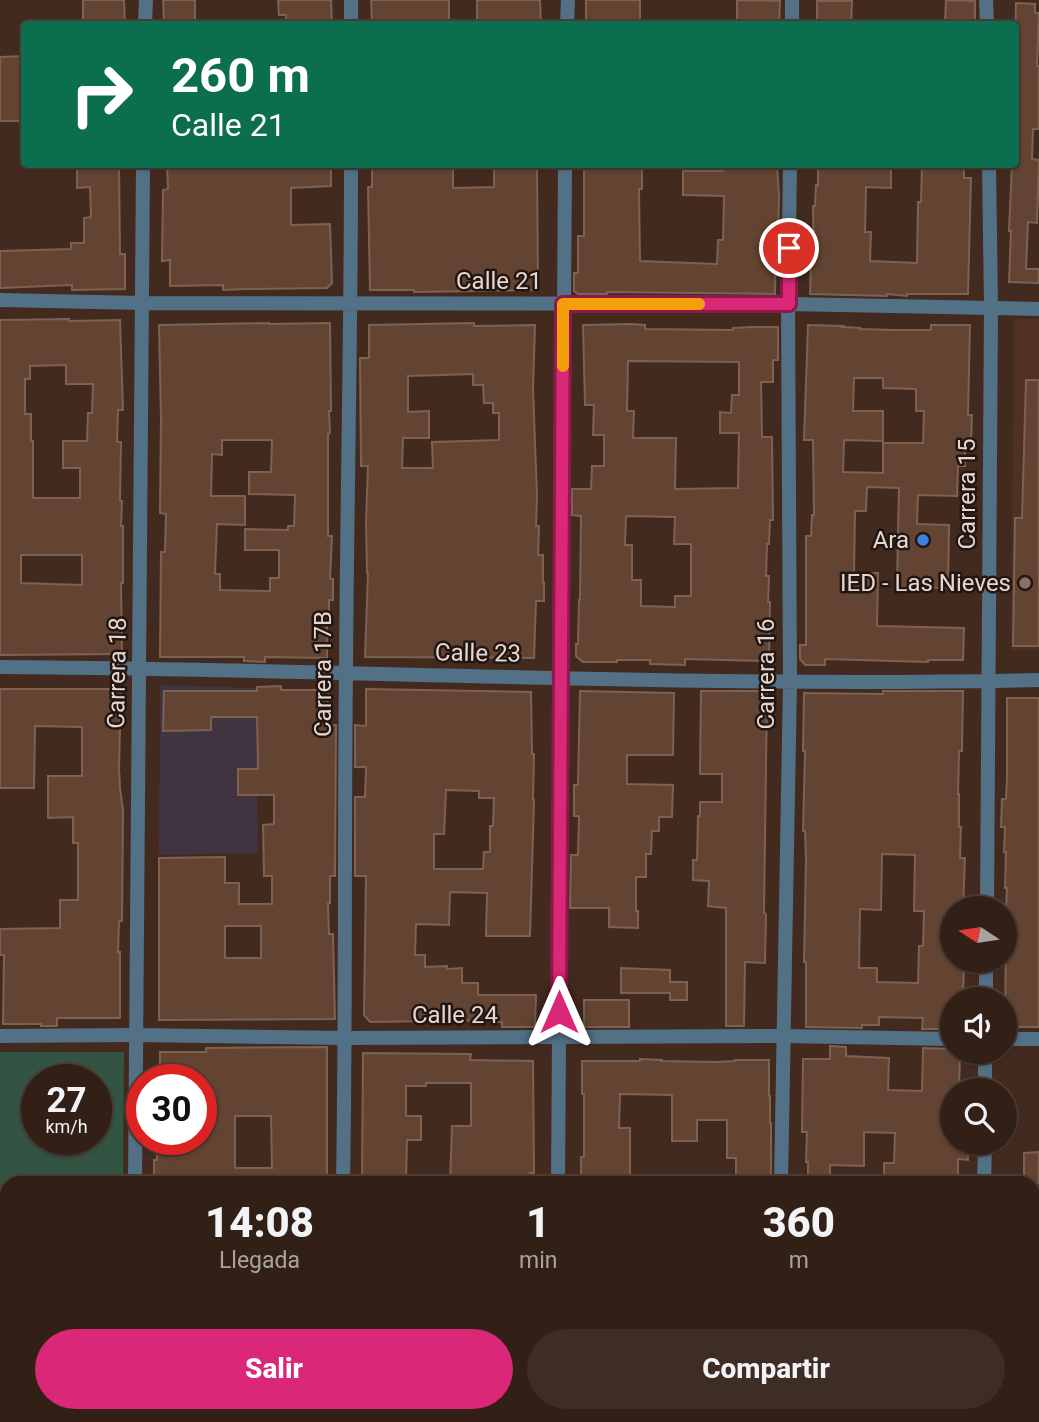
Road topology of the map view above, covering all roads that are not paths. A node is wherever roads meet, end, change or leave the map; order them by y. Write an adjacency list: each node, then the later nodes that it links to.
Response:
1 (146, 0): 6 (street)
2 (351, 0): 7 (street)
3 (568, 0): 8 (street)
4 (792, 0): 9 (street)
5 (986, 0): 10 (street)
6 (145, 21)
7 (351, 21)
8 (567, 21)
9 (792, 21)
10 (987, 21)
11 (144, 168): 17 (street, Carrera 18)
12 (351, 168): 18 (street, Carrera 17B)
13 (565, 168): 19 (street)
14 (790, 168): 20 (street, Carrera 16)
15 (989, 168): 21 (street, Carrera 15)
16 (0, 300): 17 (street, Calle 21)
17 (142, 303): 18 (street, Calle 21); 24 (street, Carrera 18)
18 (351, 303): 19 (street, Calle 21); 25 (street, Carrera 17B)
19 (563, 304): 20 (street, Calle 21); 26 (street)
20 (789, 304): 21 (street, Calle 21); 29 (street, Carrera 16)
21 (991, 308): 22 (street, Calle 21); 28 (street, Carrera 15)
22 (1039, 309)
23 (0, 667): 24 (street, Calle 23)
24 (140, 668): 25 (street, Calle 23); 31 (street, Carrera 18)
25 (345, 674): 26 (street, Calle 23); 35 (street, Carrera 17B)
26 (562, 677): 29 (street, Calle 23); 34 (street)
27 (1039, 680): 28 (street, Calle 23)
28 (988, 681): 29 (street, Calle 23); 30 (street, Carrera 15)
29 (790, 682): 33 (street, Carrera 16)
30 (987, 896)
31 (135, 1035): 32 (street, Calle 24); 35 (street, Calle 24); 40 (street, Carrera 18)
32 (0, 1036)
33 (782, 1036): 34 (street, Calle 24); 36 (street, Calle 24); 43 (street, Carrera 16)
34 (559, 1037): 35 (street, Calle 24); 42 (street)
35 (346, 1038): 41 (street, Carrera 17B)
36 (940, 1039)
37 (1039, 1039): 38 (street)
38 (1017, 1040)
39 (985, 1155): 44 (street)
40 (135, 1176)
41 (344, 1176)
42 (558, 1176)
43 (781, 1176)
44 (984, 1176)

